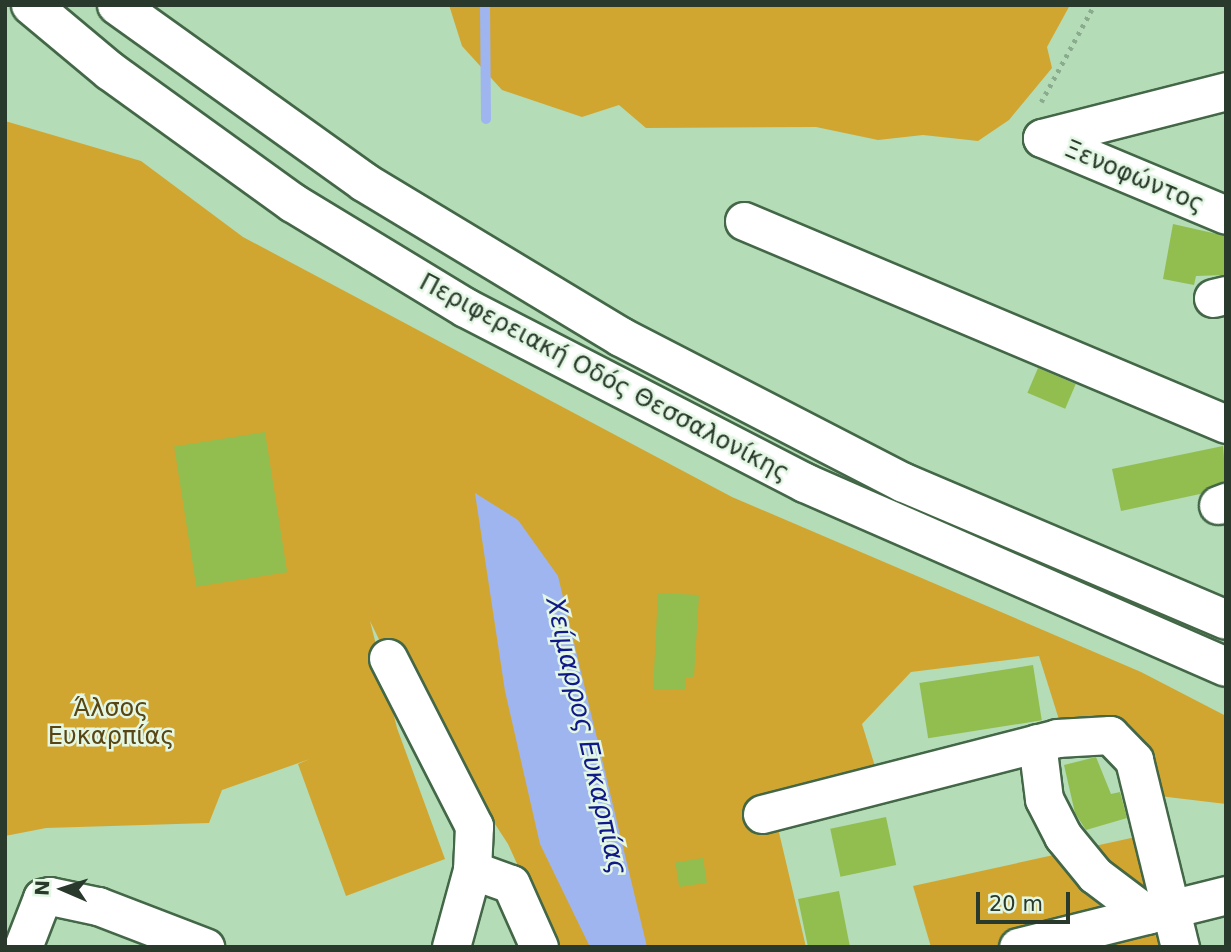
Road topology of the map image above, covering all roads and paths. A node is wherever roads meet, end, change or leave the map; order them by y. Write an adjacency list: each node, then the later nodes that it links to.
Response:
1 (32, 5): 9 (highway, Περιφερειακή Οδός Θεσσαλονίκης)
2 (117, 5): 10 (highway, Περιφερειακή Οδός Θεσσαλονίκης)
3 (1094, 5): 5 (path)
4 (1226, 91): 5 (street)
5 (1042, 138): 6 (street, Ξενοφώντος)
6 (1226, 215)
7 (744, 221): 8 (street)
8 (1226, 424)
9 (882, 519): 12 (highway, Περιφερειακή Οδός Θεσσαλονίκης); 13 (highway)
10 (1226, 620)
11 (388, 658): 16 (street)
12 (1226, 667)
13 (1226, 696)
14 (1037, 743): 15 (street); 18 (street); 18 (street)
15 (762, 814)
16 (472, 870): 21 (street); 22 (street)
17 (1226, 895): 18 (street)
18 (1159, 912): 23 (street); 24 (street)
19 (23, 947): 20 (street)
20 (205, 947)
21 (451, 947)
22 (539, 947)
23 (1018, 947)
24 (1180, 947)

